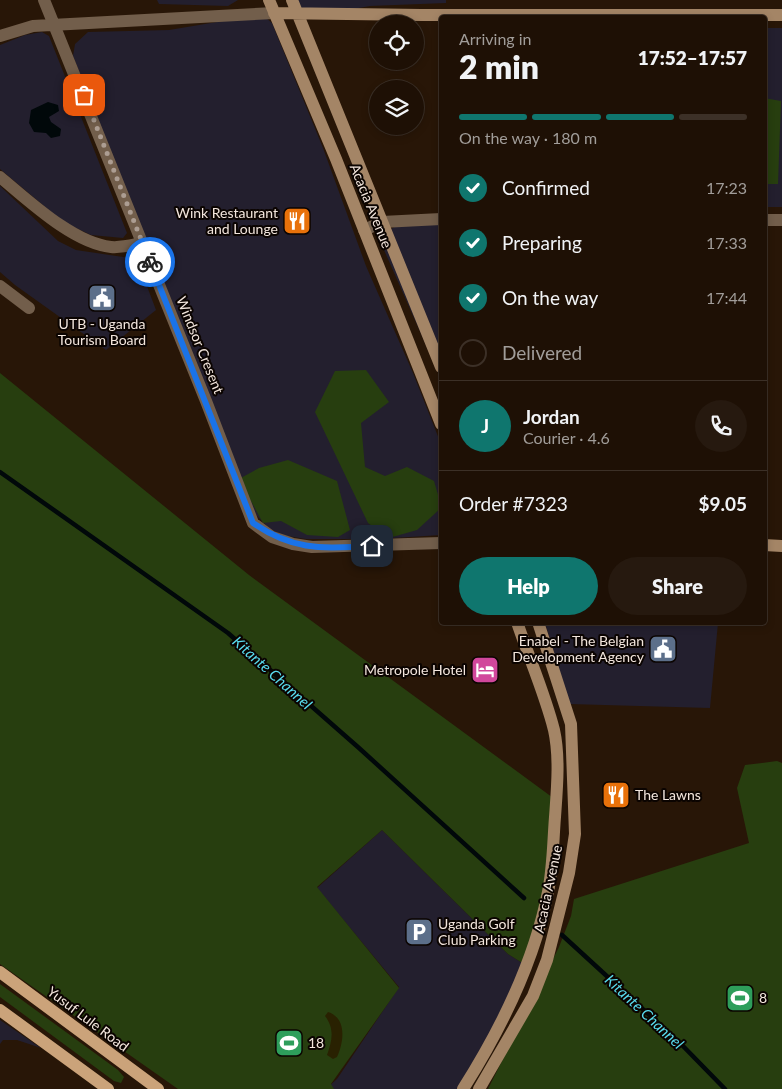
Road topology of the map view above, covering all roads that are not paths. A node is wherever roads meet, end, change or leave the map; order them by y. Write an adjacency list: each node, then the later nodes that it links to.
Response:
1 (44, 0): 7 (street, Windsor Cresent)
2 (269, 0): 4 (main road, Acacia Avenue)
3 (292, 0): 5 (main road, Acacia Avenue)
4 (274, 13): 5 (main road); 7 (street); 14 (main road, Acacia Avenue)
5 (298, 14): 6 (main road); 13 (main road, Acacia Avenue)
6 (782, 15)
7 (55, 25): 8 (street); 15 (street, Windsor Cresent)
8 (0, 36)
9 (0, 177): 15 (street)
10 (439, 219): 13 (street)
11 (767, 220): 12 (street)
12 (782, 220)
13 (382, 222): 14 (street); 18 (main road, Acacia Avenue)
14 (364, 230): 19 (main road, Acacia Avenue)
15 (142, 242): 20 (street, Windsor Cresent)
16 (0, 286): 17 (street)
17 (29, 308)
18 (439, 362)
19 (439, 419)
20 (439, 544)
21 (767, 546): 22 (main road)
22 (782, 546)
23 (518, 625): 31 (main road, Acacia Avenue)
24 (539, 625): 32 (main road, Acacia Avenue)
25 (0, 972): 27 (main road, Yusuf Lule Road)
26 (0, 1010): 28 (main road)
27 (142, 1077): 29 (main road); 30 (main road, Yusuf Lule Road)
28 (108, 1089)
29 (148, 1089)
30 (158, 1089)
31 (463, 1089)
32 (479, 1089)

